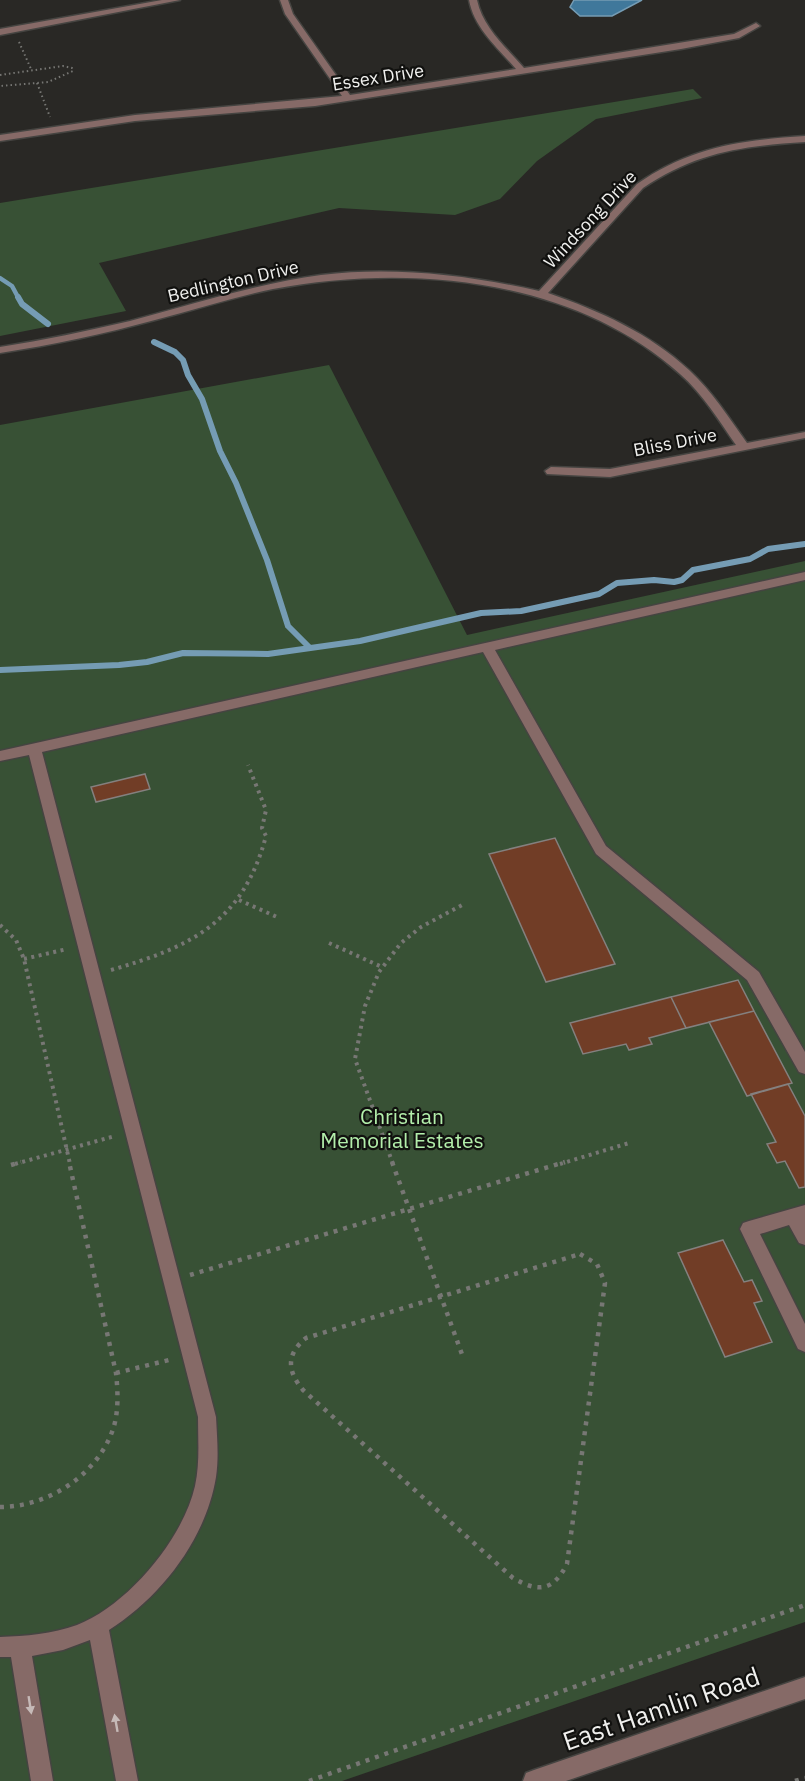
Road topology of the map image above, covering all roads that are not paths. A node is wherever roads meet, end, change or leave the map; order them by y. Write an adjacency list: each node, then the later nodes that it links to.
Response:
1 (176, 0): 5 (street)
2 (284, 0): 7 (street)
3 (473, 0): 6 (street)
4 (756, 26): 6 (street, Essex Drive)
5 (0, 32)
6 (522, 71): 7 (street, Essex Drive)
7 (348, 98): 8 (street, Essex Drive)
8 (0, 138)
9 (805, 139): 10 (street, Windsong Drive)
10 (541, 295): 11 (street, Bedlington Drive); 13 (street, Bedlington Drive)
11 (0, 350)
12 (805, 435): 13 (street, Bliss Drive)
13 (743, 447): 14 (street, Bliss Drive)
14 (551, 471)
15 (805, 576): 16 (street)
16 (487, 647): 17 (street); 19 (street)
17 (34, 748): 18 (street); 23 (street)
18 (0, 756)
19 (805, 1067)
20 (800, 1215): 21 (street); 22 (street)
21 (805, 1237)
22 (805, 1343)
23 (98, 1625): 24 (street); 27 (street, one-way to 23)
24 (10, 1647): 26 (street, one-way to 26)
25 (805, 1688): 28 (street, East Hamlin Road)
26 (42, 1781)
27 (127, 1781)
28 (534, 1781)

